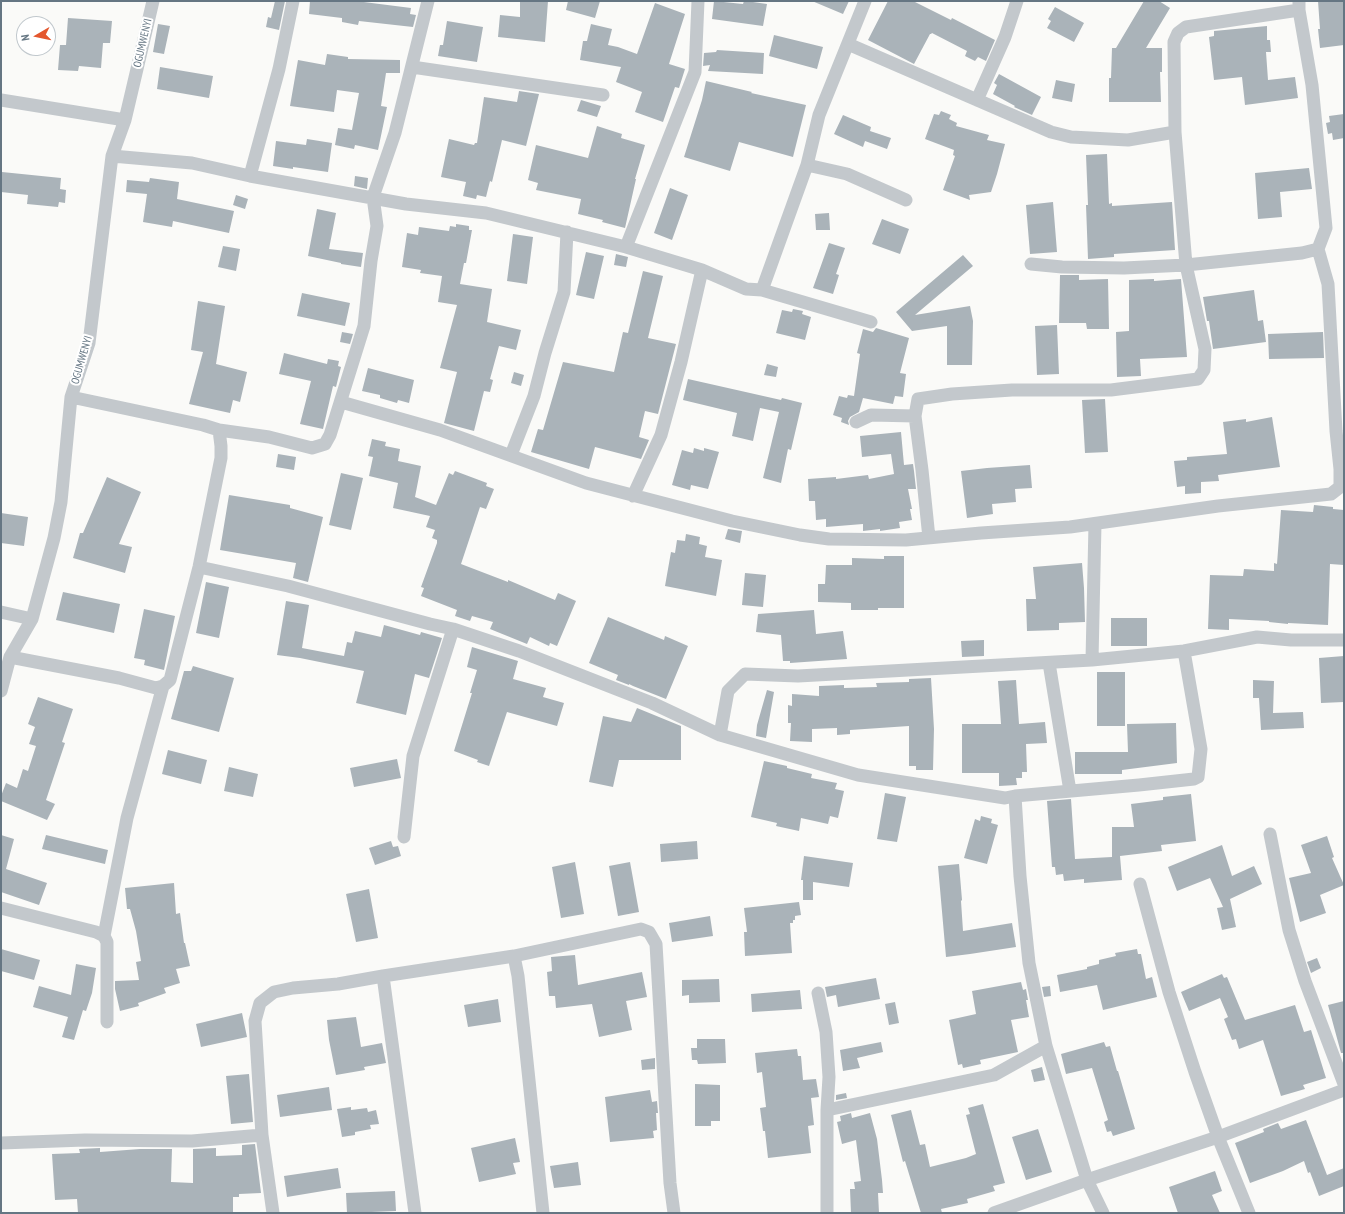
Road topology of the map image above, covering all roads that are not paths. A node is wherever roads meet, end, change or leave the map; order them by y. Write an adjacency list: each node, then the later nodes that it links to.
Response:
1 (153, 1): 13 (street, OGUMWENYI)
2 (293, 1): 17 (street)
3 (428, 1): 9 (street)
4 (698, 1): 21 (street)
5 (865, 1): 8 (street)
6 (1018, 1): 12 (street)
7 (1299, 5): 14 (street); 22 (street)
8 (848, 44): 12 (street); 16 (street)
9 (412, 67): 10 (street); 18 (street)
10 (603, 95)
11 (1, 100): 13 (street)
12 (977, 100): 14 (street)
13 (125, 120): 15 (street, OGUMWENYI)
14 (1175, 132): 24 (street)
15 (112, 156): 17 (street); 28 (street, OGUMWENYI)
16 (807, 165): 19 (street); 26 (street)
17 (250, 176): 18 (street)
18 (373, 197): 20 (street); 29 (street)
19 (906, 200)
20 (567, 232): 21 (street); 33 (street)
21 (626, 247): 25 (street)
22 (1318, 249): 24 (street); 35 (street)
23 (1031, 264): 24 (street)
24 (1186, 265): 30 (street)
25 (702, 270): 26 (street); 34 (street)
26 (762, 290): 27 (street)
27 (871, 322)
28 (71, 397): 32 (street); 39 (street, OGUMWENYI)
29 (341, 402): 32 (street); 33 (street)
30 (915, 416): 31 (street); 36 (street)
31 (856, 422)
32 (219, 430): 37 (street)
33 (511, 455): 34 (street)
34 (633, 496): 36 (street)
35 (1095, 524): 36 (street); 44 (street)
36 (929, 538)
37 (199, 567): 40 (street); 46 (street)
38 (1, 612): 39 (street)
39 (32, 619): 43 (street, OGUMWENYI)
40 (453, 628): 48 (street); 52 (street)
41 (1344, 640): 42 (street)
42 (1184, 651): 44 (street); 49 (street)
43 (10, 657): 46 (street); 47 (street, OGUMWENYI)
44 (1092, 660): 45 (street)
45 (1049, 662): 48 (street); 49 (street)
46 (163, 686): 55 (street)
47 (1, 691)
48 (720, 735): 50 (street)
49 (1070, 791): 50 (street)
50 (1015, 796): 60 (street)
51 (1270, 834): 61 (street)
52 (404, 836)
53 (1140, 884): 65 (street)
54 (1, 908): 55 (street)
55 (104, 936): 59 (street)
56 (514, 956): 57 (street); 70 (street); 71 (street)
57 (383, 976): 64 (street); 69 (street)
58 (818, 993): 63 (street)
59 (107, 1022)
60 (1046, 1046): 63 (street); 67 (street)
61 (1344, 1084)
62 (1344, 1090): 65 (street)
63 (827, 1110): 72 (street)
64 (262, 1135): 66 (street); 68 (street)
65 (1218, 1137): 67 (street); 75 (street)
66 (1, 1143)
67 (1088, 1180): 73 (street); 74 (street)
68 (273, 1213)
69 (415, 1213)
70 (543, 1213)
71 (674, 1213)
72 (827, 1213)
73 (994, 1213)
74 (1103, 1213)
75 (1249, 1213)

